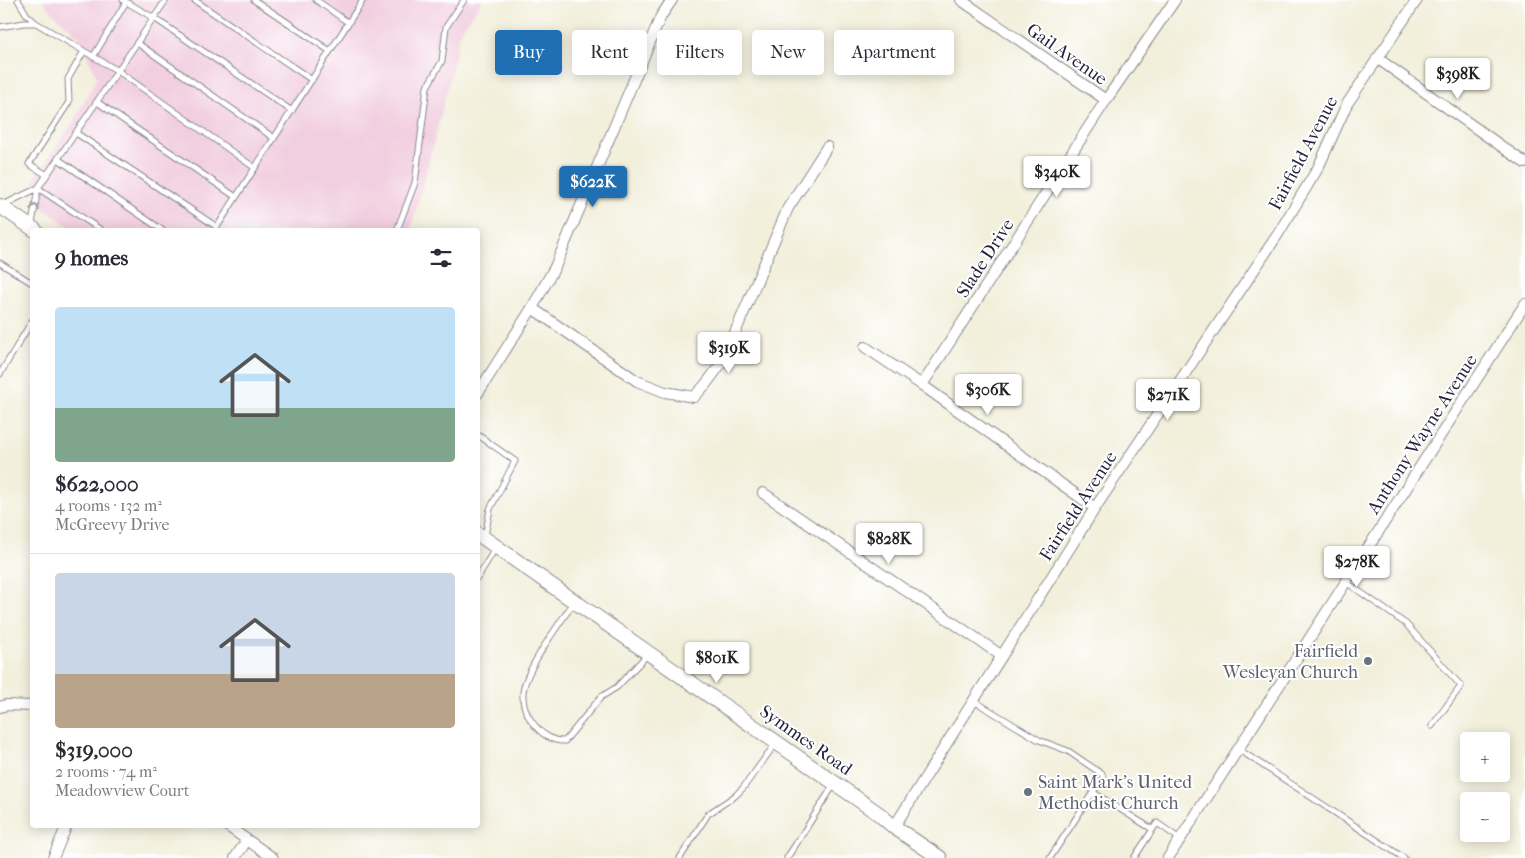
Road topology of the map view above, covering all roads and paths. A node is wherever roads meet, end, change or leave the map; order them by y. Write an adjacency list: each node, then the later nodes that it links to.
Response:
1 (18, 0): 14 (lane)
2 (166, 0): 13 (lane)
3 (194, 0): 23 (lane)
4 (254, 0): 19 (lane)
5 (316, 0): 15 (lane)
6 (364, 0): 15 (lane)
7 (464, 0): 42 (lane)
8 (672, 0): 46 (street)
9 (961, 0): 24 (street, Gail Avenue)
10 (1175, 0): 24 (street, Slade Drive)
11 (1417, 0): 21 (street, Fairfield Avenue)
12 (124, 1): 13 (lane); 20 (lane)
13 (154, 18): 17 (lane); 26 (lane)
14 (36, 23): 16 (lane); 18 (lane)
15 (349, 23): 19 (lane)
16 (0, 27)
17 (137, 43): 22 (lane); 28 (lane)
18 (84, 51): 20 (lane); 33 (lane)
19 (330, 51): 23 (lane)
20 (94, 57): 22 (lane)
21 (1377, 58): 31 (street); 54 (street, Fairfield Avenue)
22 (118, 71): 25 (lane); 32 (lane)
23 (312, 80): 26 (lane)
24 (1106, 100): 50 (street, Slade Drive)
25 (97, 102): 27 (lane); 35 (lane)
26 (292, 110): 28 (lane)
27 (76, 133): 30 (lane); 41 (lane)
28 (274, 138): 32 (lane)
29 (827, 147): 46 (street)
30 (58, 159): 33 (lane); 40 (lane)
31 (1525, 162)
32 (254, 168): 35 (lane)
33 (47, 175): 34 (lane)
34 (38, 188): 36 (lane); 38 (lane, one-way to 34); 39 (lane)
35 (236, 197): 41 (lane)
36 (0, 206): 37 (main road)
37 (32, 228)
38 (33, 228)
39 (98, 228)
40 (159, 228)
41 (216, 228)
42 (398, 228)
43 (0, 263): 44 (lane)
44 (30, 282)
45 (1525, 304): 58 (street, Anthony Wayne Avenue)
46 (532, 308): 51 (street)
47 (30, 324): 49 (lane)
48 (865, 347): 50 (street)
49 (0, 374)
50 (922, 385): 54 (street)
51 (480, 390)
52 (480, 436): 55 (lane)
53 (763, 493): 61 (street)
54 (1095, 508): 61 (street, Fairfield Avenue)
55 (481, 536): 56 (main road, Symmes Road)
56 (496, 547): 57 (lane); 59 (main road, Symmes Road)
57 (480, 574)
58 (1346, 582): 65 (lane); 67 (street, Anthony Wayne Avenue)
59 (574, 602): 60 (main road, Symmes Road); 60 (lane)
60 (648, 653): 66 (main road, Symmes Road)
61 (1002, 656): 62 (street, Fairfield Avenue)
62 (974, 700): 69 (lane); 70 (street, Fairfield Avenue)
63 (30, 706): 64 (street)
64 (0, 707)
65 (1432, 726)
66 (776, 742): 68 (main road, Symmes Road); 79 (lane)
67 (1238, 749): 74 (street, Anthony Wayne Avenue); 85 (lane)
68 (835, 783): 70 (main road, Symmes Road); 80 (lane)
69 (1094, 792): 73 (lane); 82 (lane)
70 (894, 827): 81 (main road, Symmes Road)
71 (66, 828): 76 (street)
72 (230, 828): 75 (street)
73 (1152, 829): 74 (lane); 83 (lane)
74 (1180, 839): 84 (street, Anthony Wayne Avenue)
75 (248, 840): 77 (street); 78 (street)
76 (53, 858)
77 (235, 858)
78 (273, 858)
79 (680, 858)
80 (787, 858)
81 (940, 858)
82 (1050, 858)
83 (1134, 858)
84 (1168, 858)
85 (1404, 858)

